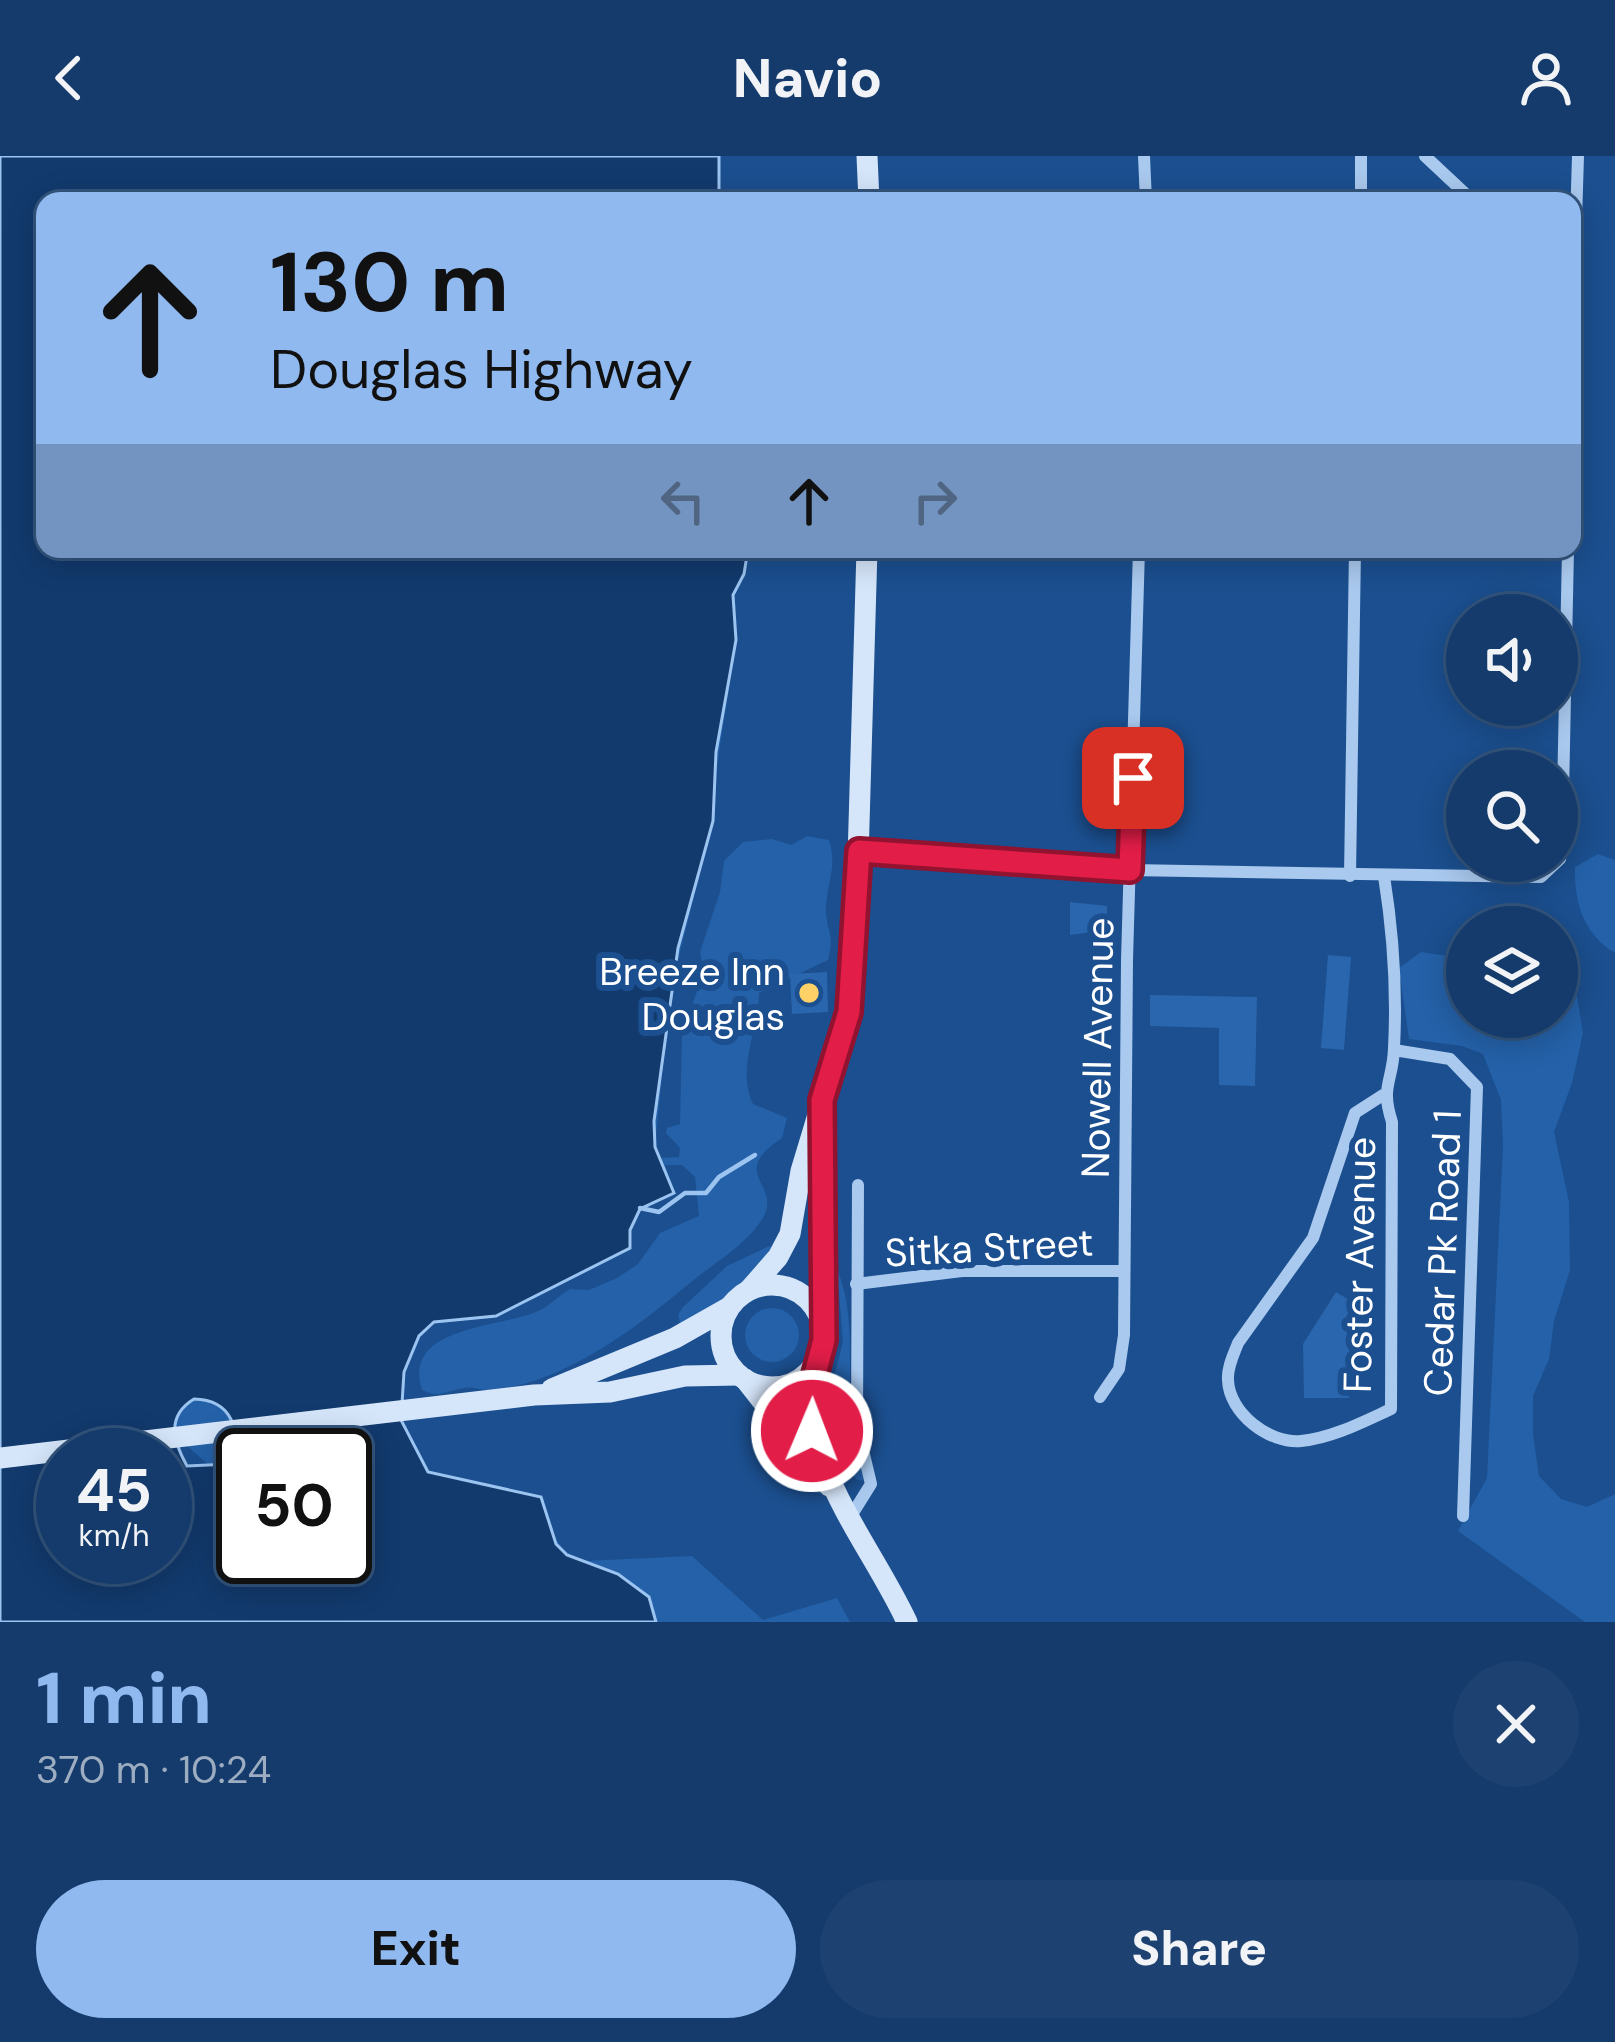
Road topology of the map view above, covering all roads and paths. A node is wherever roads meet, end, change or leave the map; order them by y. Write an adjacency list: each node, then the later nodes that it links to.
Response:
1 (867, 156): 6 (main road)
2 (1144, 156): 7 (street)
3 (1361, 156): 8 (street)
4 (1425, 156): 9 (street)
5 (1578, 156): 10 (street)
6 (869, 192)
7 (1146, 192)
8 (1360, 192)
9 (1463, 192)
10 (1576, 192)
11 (868, 558): 15 (main road)
12 (1138, 558): 16 (street, Nowell Avenue)
13 (1355, 558): 17 (street)
14 (1568, 558): 18 (street)
15 (859, 851): 16 (street); 21 (main road)
16 (1130, 870): 17 (street); 23 (street, Nowell Avenue)
17 (1350, 876): 18 (street)
18 (1384, 876): 19 (street, Foster Avenue)
19 (1394, 1050): 20 (street, Foster Avenue); 35 (street, Cedar Pk Road 1)
20 (1383, 1095): 20 (street, Foster Avenue)
21 (822, 1100): 25 (main road); 27 (main road)
22 (858, 1185): 24 (street, Sitka Street)
23 (1124, 1271): 24 (street, Sitka Street); 31 (street, Nowell Avenue)
24 (856, 1284): 34 (street, Sitka Street)
25 (750, 1289): 26 (main road); 27 (main road)
26 (728, 1308): 29 (main road); 30 (main road)
27 (823, 1325): 28 (main road)
28 (814, 1366): 29 (main road); 33 (main road)
29 (742, 1377): 30 (main road); 33 (main road)
30 (534, 1395): 32 (main road)
31 (1100, 1396)
32 (0, 1458)
33 (838, 1495): 34 (main road)
34 (851, 1516): 36 (main road)
35 (1463, 1516)
36 (907, 1622)

